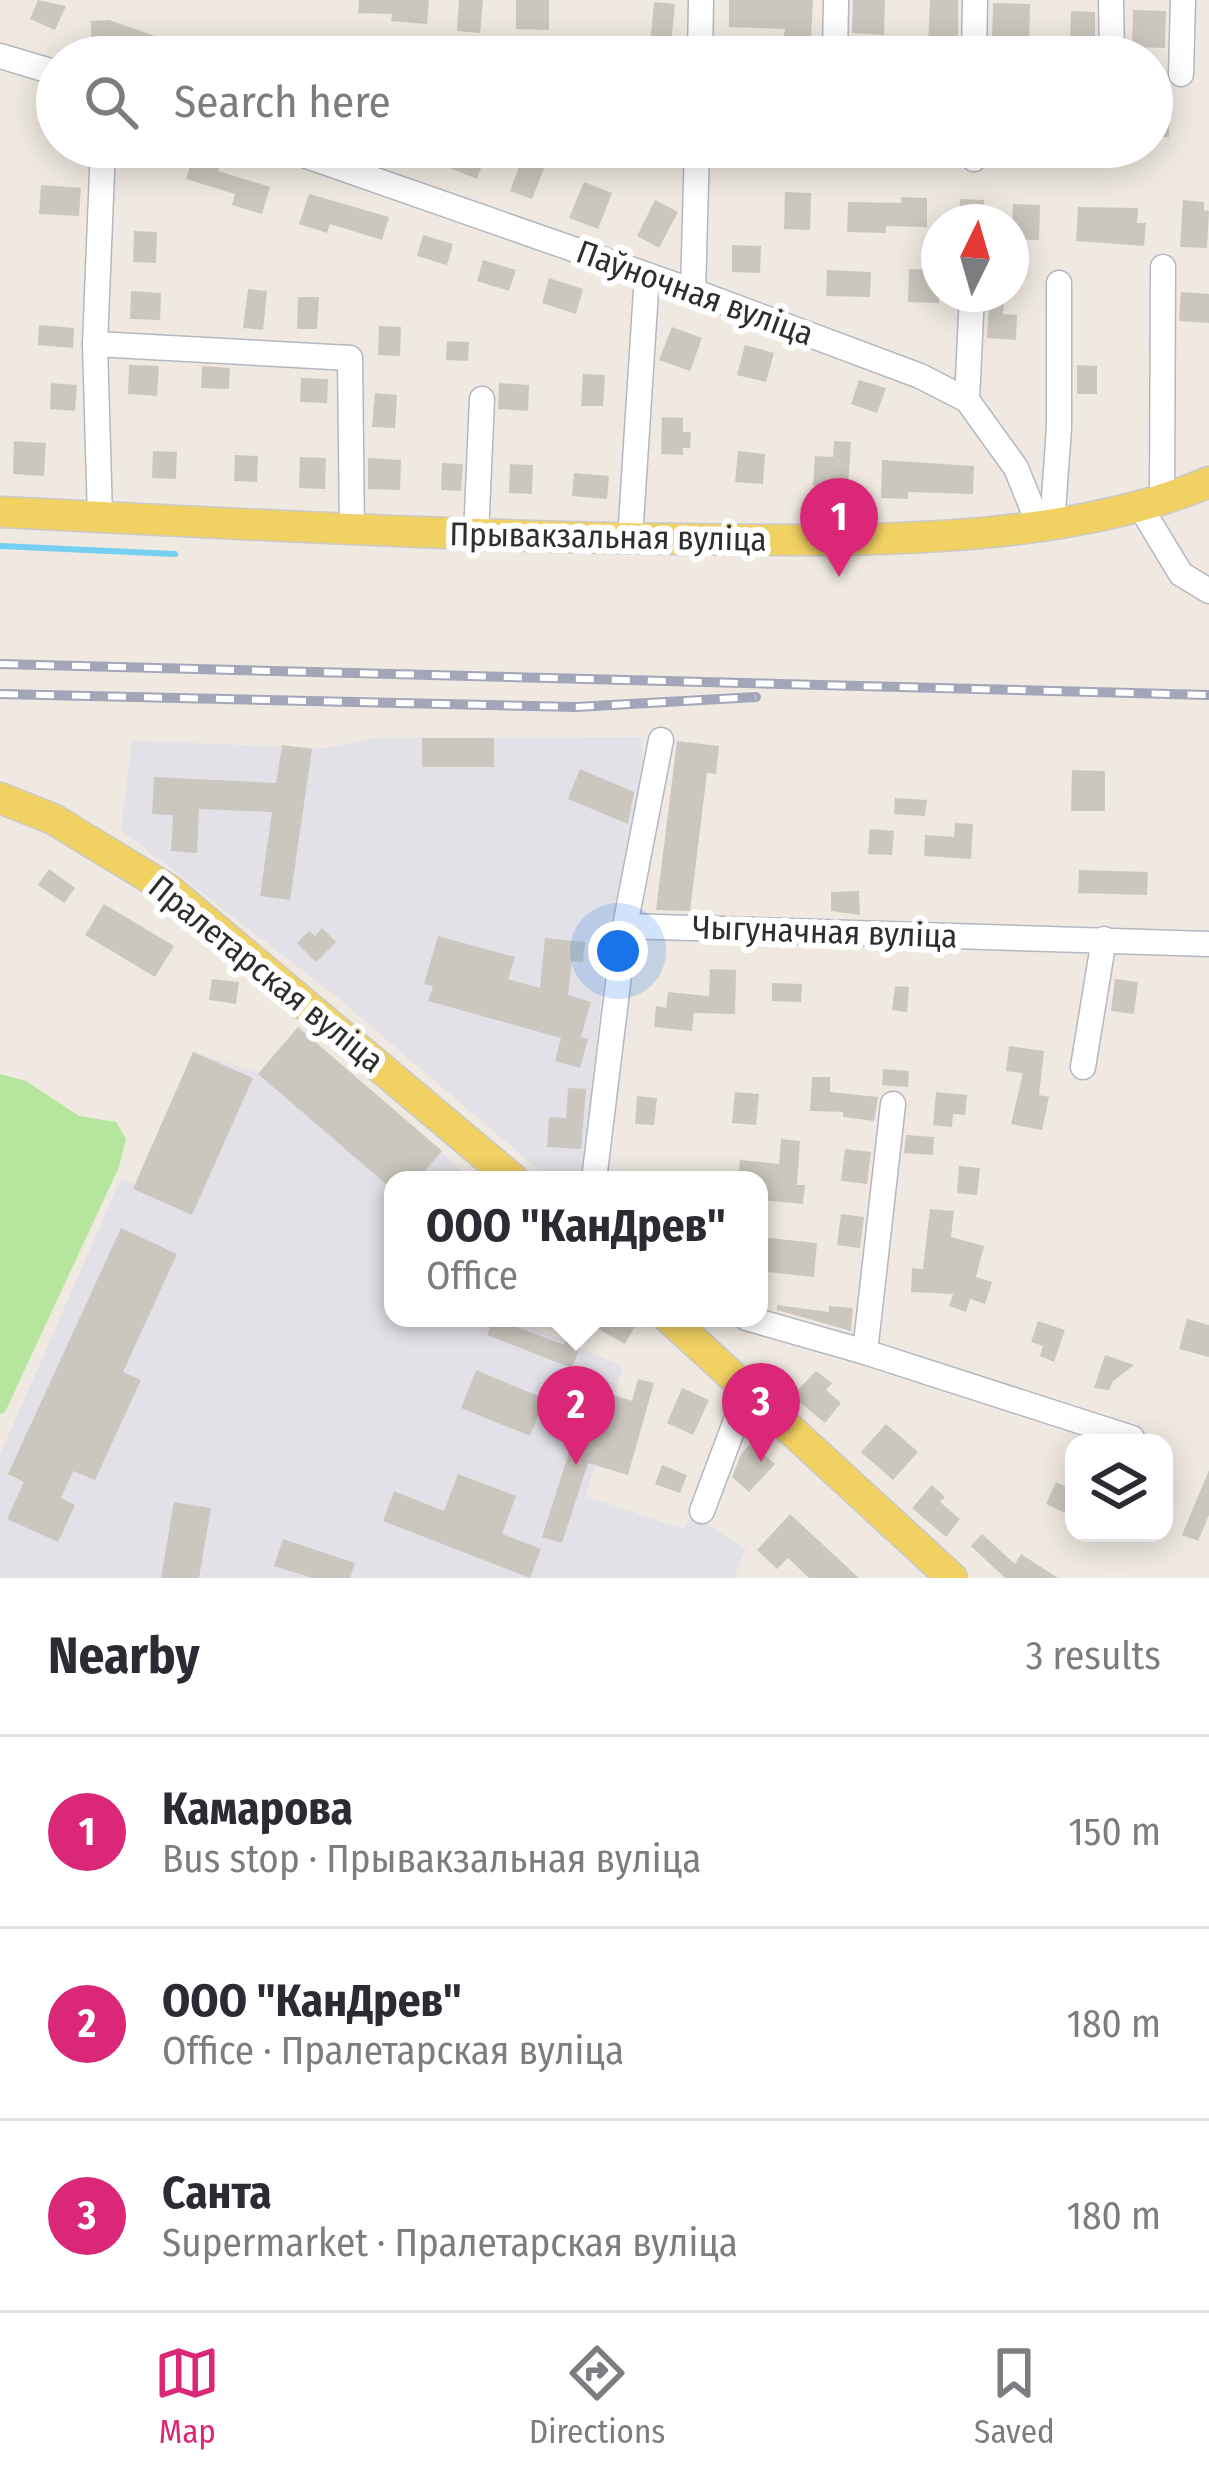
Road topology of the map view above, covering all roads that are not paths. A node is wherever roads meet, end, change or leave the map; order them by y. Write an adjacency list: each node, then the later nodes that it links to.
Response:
1 (701, 0): 6 (street)
2 (836, 0): 7 (street)
3 (974, 0): 8 (street)
4 (1111, 0): 9 (street)
5 (1184, 0): 12 (street)
6 (700, 36)
7 (835, 36)
8 (974, 36)
9 (1112, 36)
10 (0, 56): 11 (street)
11 (36, 67)
12 (1181, 74)
13 (103, 168): 21 (street)
14 (340, 168): 17 (street, Паўночная вуліца)
15 (697, 168): 19 (street)
16 (1163, 267): 25 (street)
17 (647, 275): 19 (street, Паўночная вуліца); 31 (street)
18 (1059, 283): 28 (street)
19 (694, 291): 23 (street, Паўночная вуліца)
20 (971, 312): 23 (street)
21 (95, 344): 27 (street); 29 (street)
22 (482, 400): 30 (street)
23 (968, 400): 28 (street, Паўночная вуліца)
24 (1209, 482): 25 (main road, Прывакзальная вуліца)
25 (1152, 504): 28 (main road, Прывакзальная вуліца); 32 (street)
26 (0, 512): 27 (main road, Прывакзальная вуліца)
27 (100, 517): 29 (main road, Прывакзальная вуліца)
28 (1045, 525): 31 (main road, Прывакзальная вуліца)
29 (352, 531): 30 (main road, Прывакзальная вуліца)
30 (476, 536): 31 (main road, Прывакзальная вуліца)
31 (630, 539)
32 (1209, 591)
33 (661, 740): 35 (street)
34 (0, 798): 40 (main road, Пралетарская вуліца)
35 (625, 926): 36 (street, Чыгуначная вуліца); 41 (street)
36 (1104, 939): 37 (street, Чыгуначная вуліца); 38 (street)
37 (1209, 944)
38 (1083, 1067)
39 (893, 1104): 44 (street)
40 (503, 1171)
41 (595, 1171)
42 (768, 1324): 44 (street)
43 (679, 1327): 45 (main road)
44 (865, 1352): 46 (street)
45 (747, 1391): 47 (street); 48 (main road)
46 (1120, 1434)
47 (702, 1511)
48 (952, 1578)

